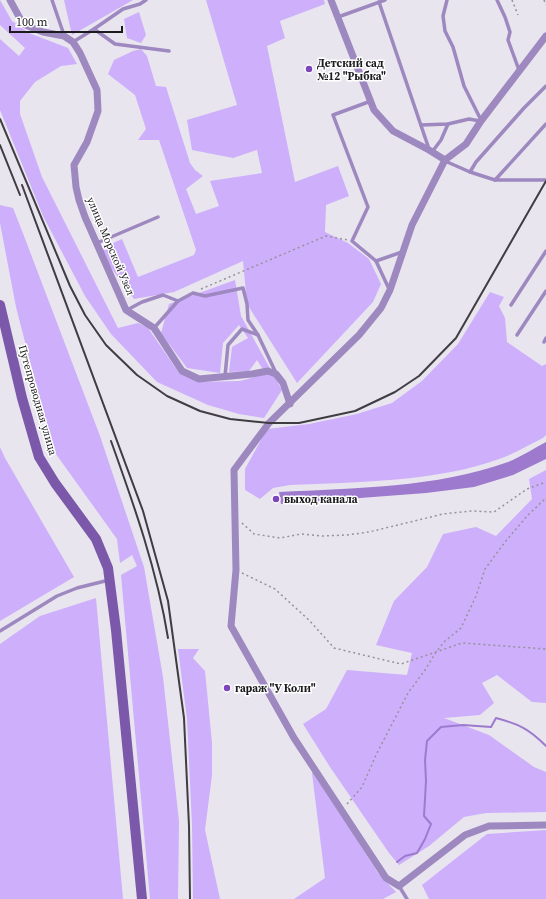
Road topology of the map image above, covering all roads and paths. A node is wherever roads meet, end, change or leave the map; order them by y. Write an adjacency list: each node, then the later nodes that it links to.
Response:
1 (10, 0): 15 (street, улица Морской Узел)
2 (52, 0): 15 (lane)
3 (146, 0): 14 (lane)
4 (331, 0): 13 (street)
5 (385, 0): 10 (lane)
6 (447, 0): 22 (lane)
7 (497, 0): 19 (lane)
8 (512, 0): 12 (path)
9 (544, 0): 11 (path)
10 (379, 2): 13 (lane); 25 (lane)
11 (546, 5)
12 (518, 15)
13 (338, 17): 21 (street)
14 (94, 29): 17 (lane); 18 (lane)
15 (64, 36): 17 (street, улица Морской Узел)
16 (546, 36): 19 (street)
17 (73, 42): 33 (street, улица Морской Узел)
18 (169, 51)
19 (520, 70): 22 (street)
20 (546, 86): 28 (lane)
21 (370, 101): 26 (street); 32 (lane)
22 (481, 121): 23 (lane); 27 (street)
23 (448, 124): 25 (lane); 26 (lane)
24 (546, 124): 29 (lane)
25 (421, 125): 26 (lane)
26 (431, 151): 27 (street)
27 (445, 160): 28 (lane); 34 (street)
28 (470, 172): 29 (lane)
29 (495, 180): 30 (lane)
30 (546, 180)
31 (158, 217): 33 (lane)
32 (352, 241): 36 (lane); 39 (path)
33 (96, 243): 43 (street, улица Морской Узел)
34 (403, 251): 36 (lane); 37 (street)
35 (546, 251): 42 (lane)
36 (376, 261): 37 (lane)
37 (390, 290): 49 (street)
38 (546, 291): 46 (lane)
39 (193, 293): 40 (lane); 45 (lane)
40 (178, 301): 43 (lane); 44 (lane)
41 (0, 305): 54 (main road, Путепроводная улица)
42 (511, 305)
43 (126, 310): 44 (street, улица Морской Узел)
44 (154, 328): 48 (street, улица Морской Узел)
45 (258, 335): 47 (lane); 48 (lane)
46 (517, 335)
47 (276, 374): 48 (street, улица Морской Узел); 49 (street)
48 (225, 378)
49 (290, 404): 52 (street)
50 (546, 482): 52 (path)
51 (546, 498): 57 (path)
52 (235, 517): 53 (street)
53 (236, 570): 57 (path); 58 (street)
54 (109, 580): 55 (lane); 61 (main road, Путепроводная улица)
55 (0, 631)
56 (546, 650): 57 (path)
57 (436, 652): 58 (path)
58 (341, 810): 60 (street)
59 (546, 825): 60 (street)
60 (399, 886): 62 (lane)
61 (142, 899)
62 (407, 899)

